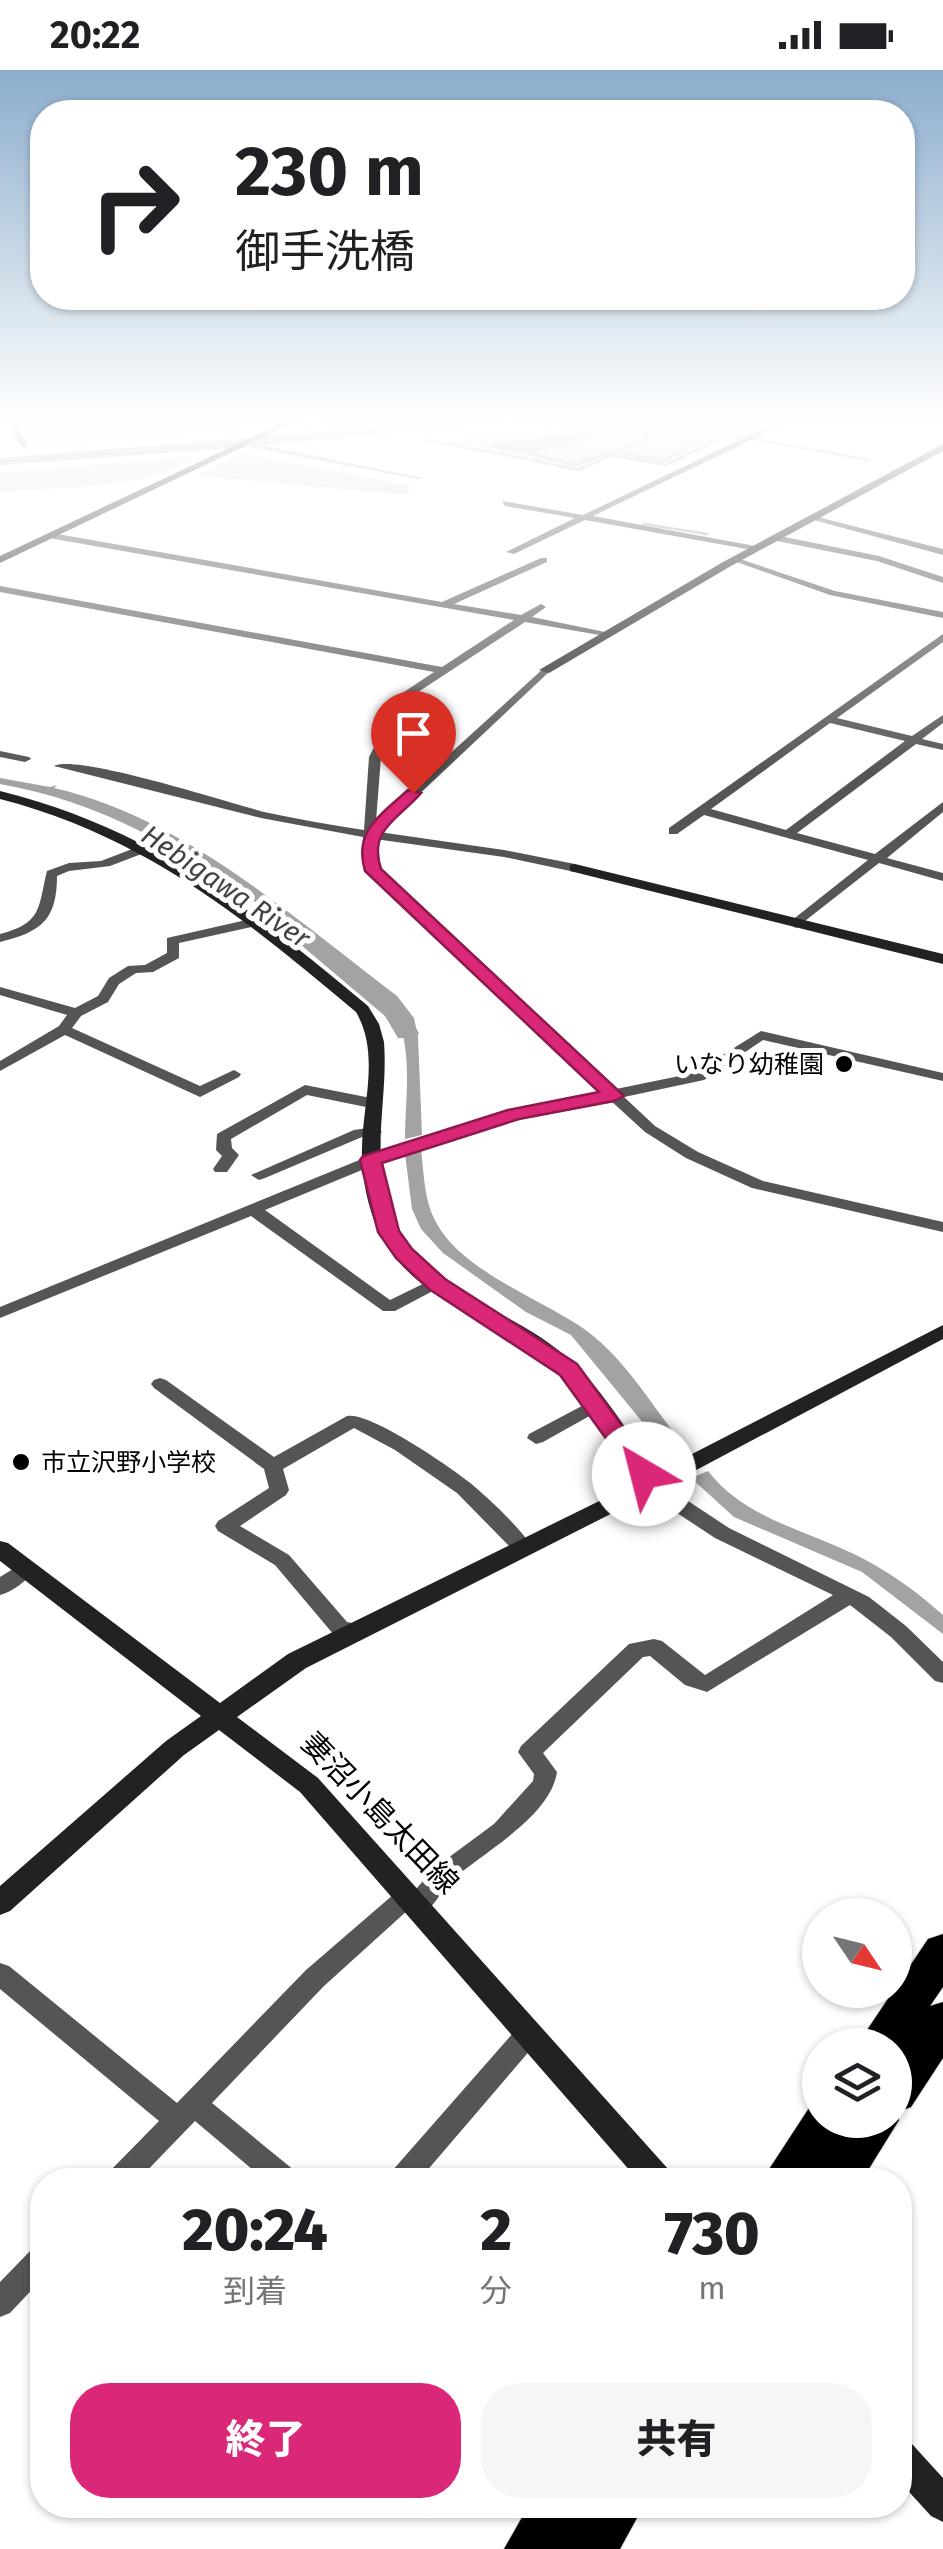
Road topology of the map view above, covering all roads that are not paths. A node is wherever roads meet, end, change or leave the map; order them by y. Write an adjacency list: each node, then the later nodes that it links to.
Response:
1 (44, 540): 11 (street)
2 (73, 540): 14 (street)
3 (537, 540): 14 (street)
4 (706, 540): 8 (street)
5 (773, 540): 8 (street)
6 (778, 540): 12 (street)
7 (898, 540): 9 (street)
8 (756, 548): 10 (street)
9 (943, 552)
10 (738, 558): 16 (street); 18 (street)
11 (0, 560)
12 (943, 580)
13 (0, 589): 20 (street)
14 (444, 604): 17 (street)
15 (540, 607): 17 (street)
16 (943, 615)
17 (522, 618): 18 (street); 20 (street)
18 (605, 633): 21 (street)
19 (943, 637): 23 (street)
20 (440, 670): 33 (street)
21 (545, 670): 33 (street)
22 (943, 718): 24 (street)
23 (831, 720): 24 (street); 31 (street)
24 (915, 740): 25 (street); 34 (street)
25 (943, 747)
26 (0, 754): 27 (street)
27 (24, 760)
28 (60, 766): 33 (street)
29 (0, 795): 35 (street)
30 (943, 806): 36 (street)
31 (704, 810): 32 (street); 34 (street)
32 (673, 831)
33 (372, 833): 37 (street); 49 (street)
34 (788, 834): 36 (street)
35 (140, 850): 39 (street); 41 (street)
36 (874, 858): 38 (street); 40 (street)
37 (576, 868): 40 (street)
38 (943, 877)
39 (255, 922): 44 (street); 50 (street)
40 (796, 924): 42 (street)
41 (0, 938)
42 (943, 959)
43 (0, 991): 44 (street)
44 (76, 1013): 45 (street)
45 (64, 1030): 46 (street); 47 (street)
46 (0, 1068)
47 (234, 1074)
48 (943, 1076): 49 (street)
49 (614, 1096): 52 (street); 56 (street)
50 (374, 1100): 51 (street); 53 (street)
51 (374, 1132): 52 (street); 54 (street)
52 (378, 1158): 55 (street); 57 (street)
53 (221, 1169)
54 (259, 1175)
55 (251, 1208): 57 (street); 58 (street)
56 (943, 1226)
57 (437, 1284): 61 (street)
58 (0, 1313)
59 (943, 1331): 64 (street)
60 (160, 1384): 63 (street)
61 (595, 1405): 62 (street); 64 (street)
62 (536, 1438)
63 (273, 1466): 66 (street); 70 (street)
64 (658, 1481): 66 (street); 69 (street)
65 (0, 1549): 67 (street, 妻沼小島太田線)
66 (524, 1549): 70 (street)
67 (26, 1568): 68 (street); 72 (street, 妻沼小島太田線)
68 (0, 1588)
69 (850, 1595): 71 (street); 73 (street)
70 (356, 1631): 72 (street)
71 (943, 1674)
72 (218, 1714): 73 (street, 妻沼小島太田線); 74 (street)
73 (413, 1900): 79 (street, 妻沼小島太田線); 81 (street)
74 (0, 1903)
75 (943, 1952): 78 (highway)
76 (0, 1974): 81 (street)
77 (943, 2020): 80 (highway)
78 (890, 2028)
79 (529, 2032): 86 (street); 87 (street, 妻沼小島太田線)
80 (912, 2066)
81 (186, 2112): 84 (street); 85 (street)
82 (814, 2138): 88 (highway)
83 (864, 2138): 89 (highway)
84 (132, 2168)
85 (268, 2168)
86 (412, 2168)
87 (648, 2168)
88 (793, 2168)
89 (843, 2168)
90 (30, 2272): 91 (street)
91 (0, 2303)
92 (912, 2469): 93 (street)
93 (943, 2504)
94 (552, 2518): 96 (highway)
95 (609, 2518): 97 (highway)
96 (530, 2549)
97 (588, 2549)

